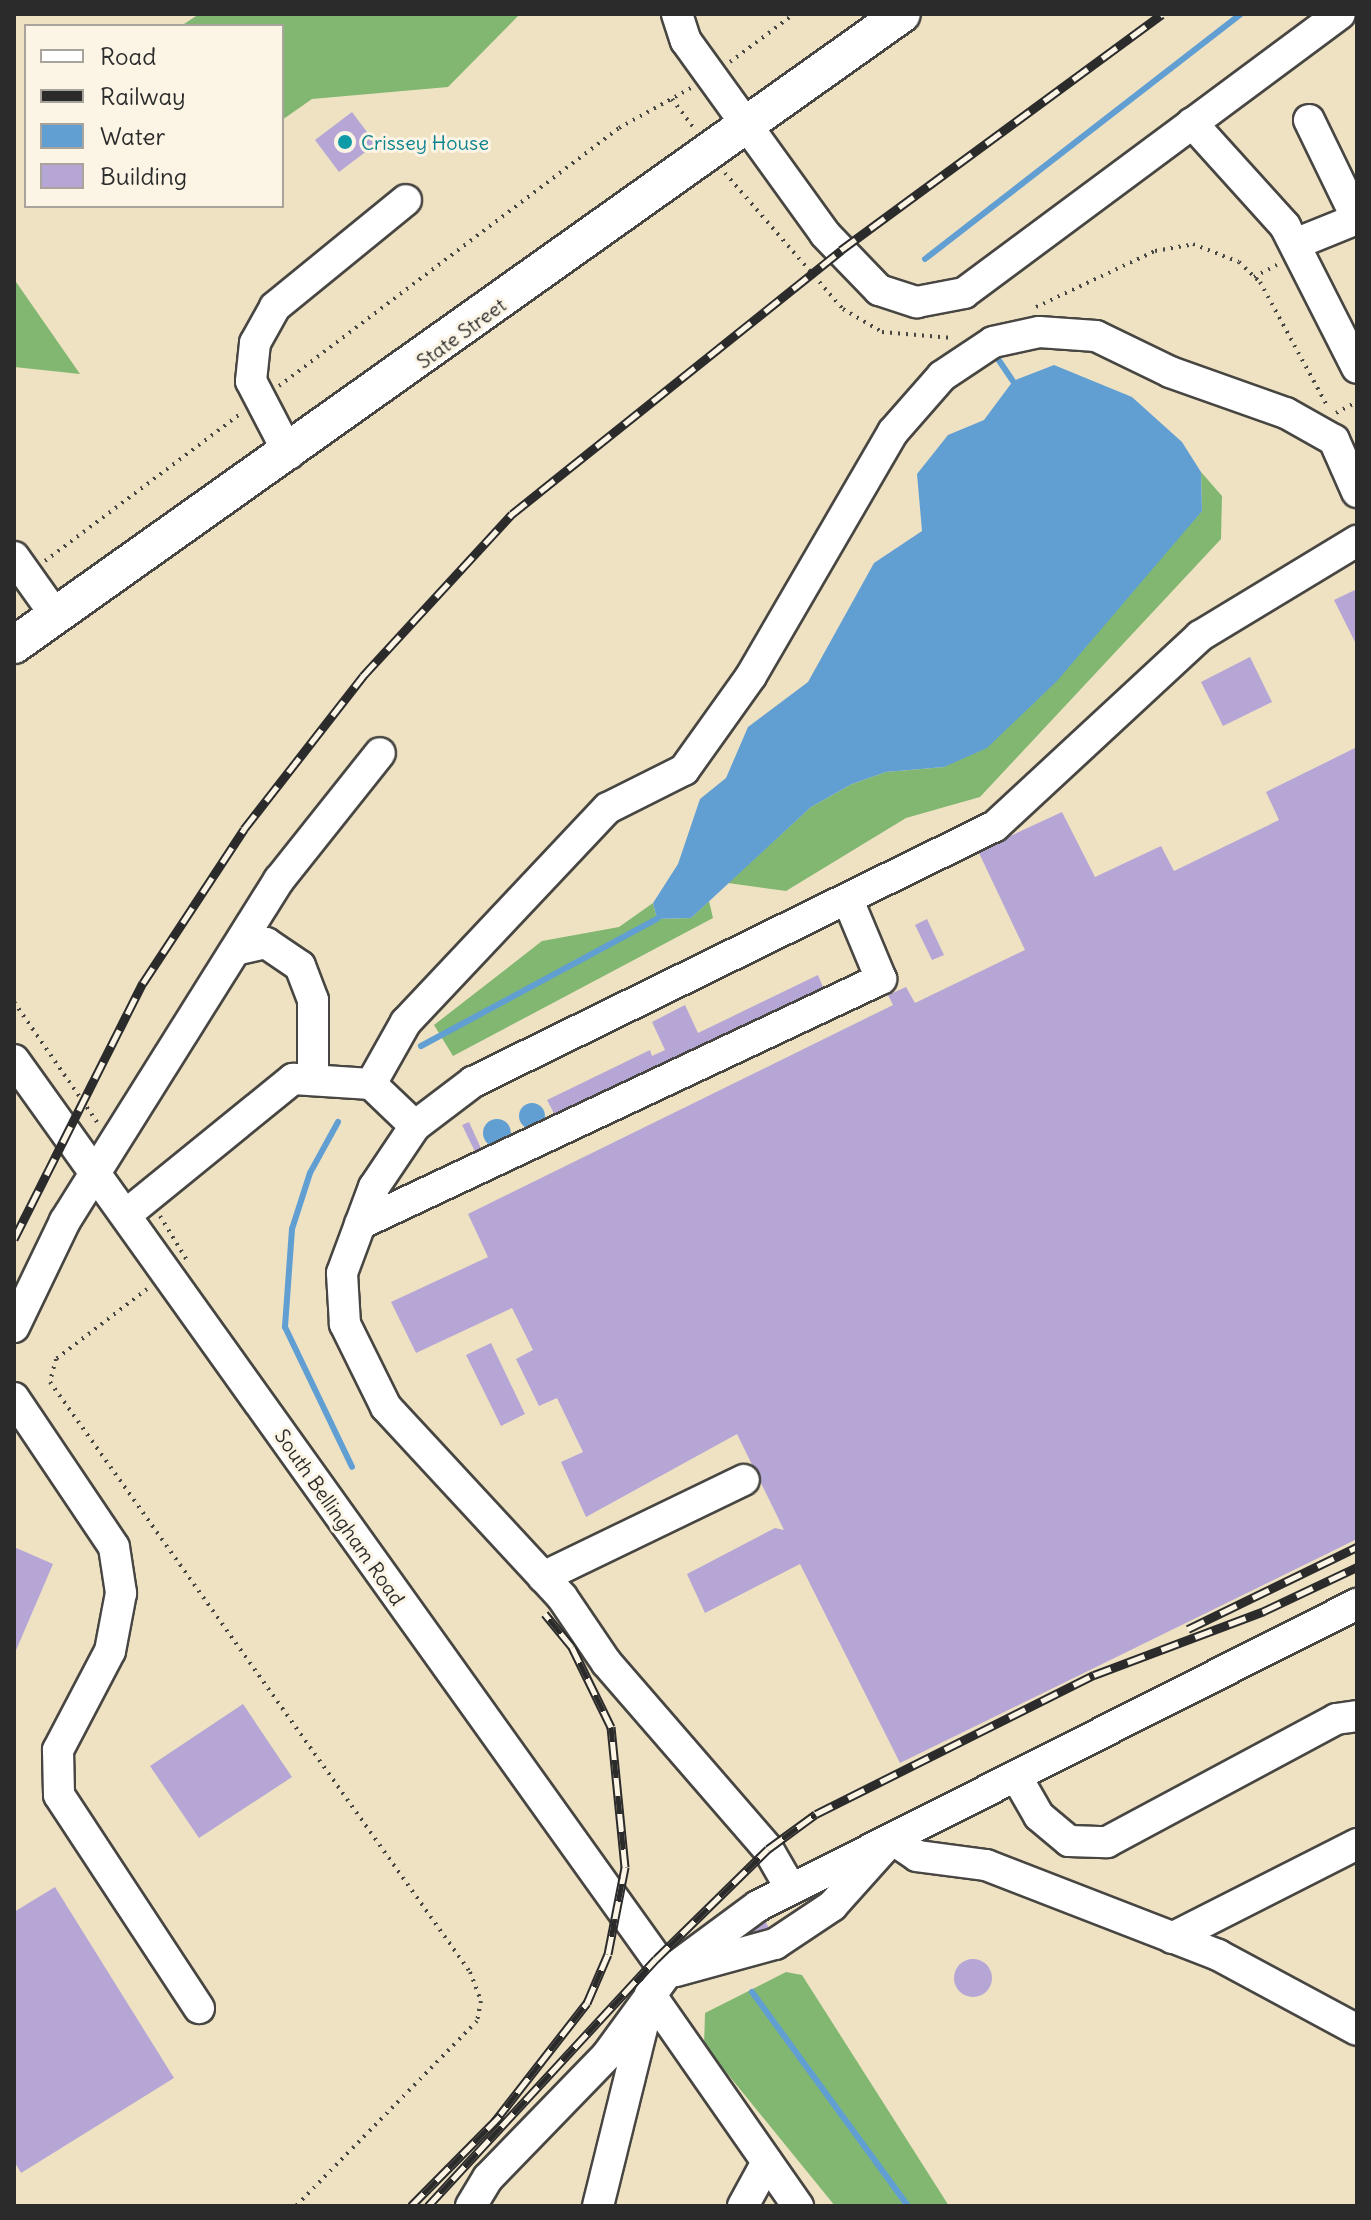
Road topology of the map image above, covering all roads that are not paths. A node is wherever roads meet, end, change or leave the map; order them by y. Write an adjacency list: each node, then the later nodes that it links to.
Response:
1 (677, 14): 6 (street)
2 (902, 14): 6 (main road, State Street)
3 (1340, 14): 5 (street)
4 (1309, 120): 8 (street)
5 (1192, 123): 6 (street); 9 (street)
6 (749, 125): 11 (main road, State Street)
7 (406, 200): 11 (street)
8 (1357, 219): 9 (street)
9 (1295, 244): 10 (street)
10 (1357, 368)
11 (289, 454): 15 (main road, State Street)
12 (1357, 492): 22 (street)
13 (1357, 541): 18 (street)
14 (21, 565): 15 (street)
15 (56, 616): 16 (main road, State Street)
16 (14, 645)
17 (380, 753): 19 (street)
18 (848, 900): 23 (street); 26 (street)
19 (240, 949): 21 (street); 24 (street)
20 (14, 1060): 24 (street, South Bellingham Road)
21 (313, 1075): 22 (street); 25 (street)
22 (371, 1084): 23 (street)
23 (415, 1126): 26 (street)
24 (97, 1172): 25 (street, South Bellingham Road); 27 (street)
25 (128, 1213): 38 (street, South Bellingham Road)
26 (360, 1224): 30 (street)
27 (14, 1327)
28 (14, 1398): 39 (street)
29 (744, 1480): 30 (street)
30 (543, 1577): 36 (street)
31 (1357, 1604): 33 (street)
32 (1357, 1716): 33 (street)
33 (1016, 1776): 34 (street)
34 (892, 1839): 36 (street); 37 (street); 38 (street)
35 (1357, 1844): 37 (street)
36 (791, 1889): 38 (street)
37 (1172, 1938): 40 (street)
38 (658, 1984): 41 (street, South Bellingham Road); 42 (street); 43 (street)
39 (199, 2008)
40 (1357, 2030)
41 (767, 2162): 44 (street); 45 (street, South Bellingham Road)
42 (471, 2206)
43 (598, 2206)
44 (743, 2206)
45 (798, 2206)

